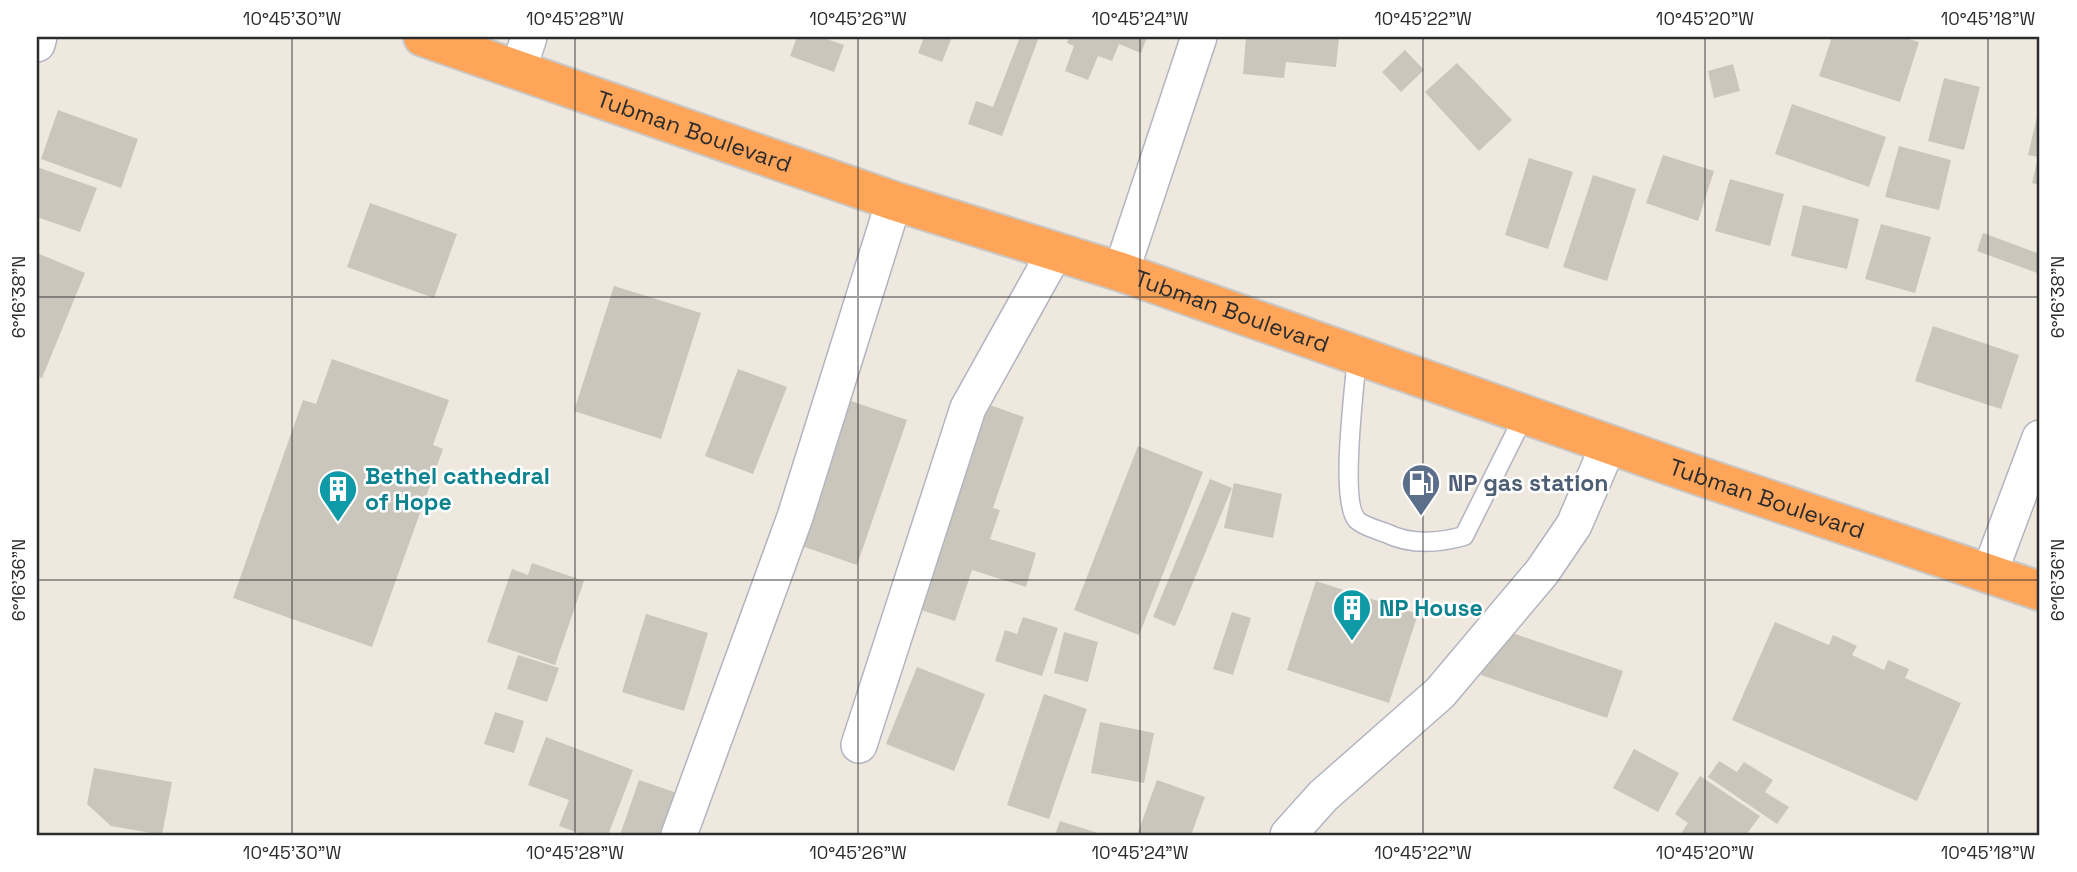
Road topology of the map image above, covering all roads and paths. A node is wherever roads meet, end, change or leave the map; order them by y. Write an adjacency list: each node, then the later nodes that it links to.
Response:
1 (39, 37): 4 (street)
2 (423, 37): 5 (highway, Tubman Boulevard)
3 (1199, 37): 8 (street)
4 (37, 44)
5 (523, 54): 6 (highway, Tubman Boulevard)
6 (894, 201): 7 (highway, Tubman Boulevard); 16 (street)
7 (1055, 252): 8 (highway, Tubman Boulevard); 15 (street)
8 (1121, 272): 9 (highway, Tubman Boulevard)
9 (1357, 356): 10 (highway, Tubman Boulevard); 10 (lane)
10 (1525, 414): 12 (highway, Tubman Boulevard)
11 (2040, 438): 13 (street)
12 (1609, 444): 13 (highway, Tubman Boulevard); 17 (street)
13 (1989, 574): 14 (highway, Tubman Boulevard)
14 (2040, 591)
15 (859, 745)
16 (679, 835)
17 (1288, 835)

